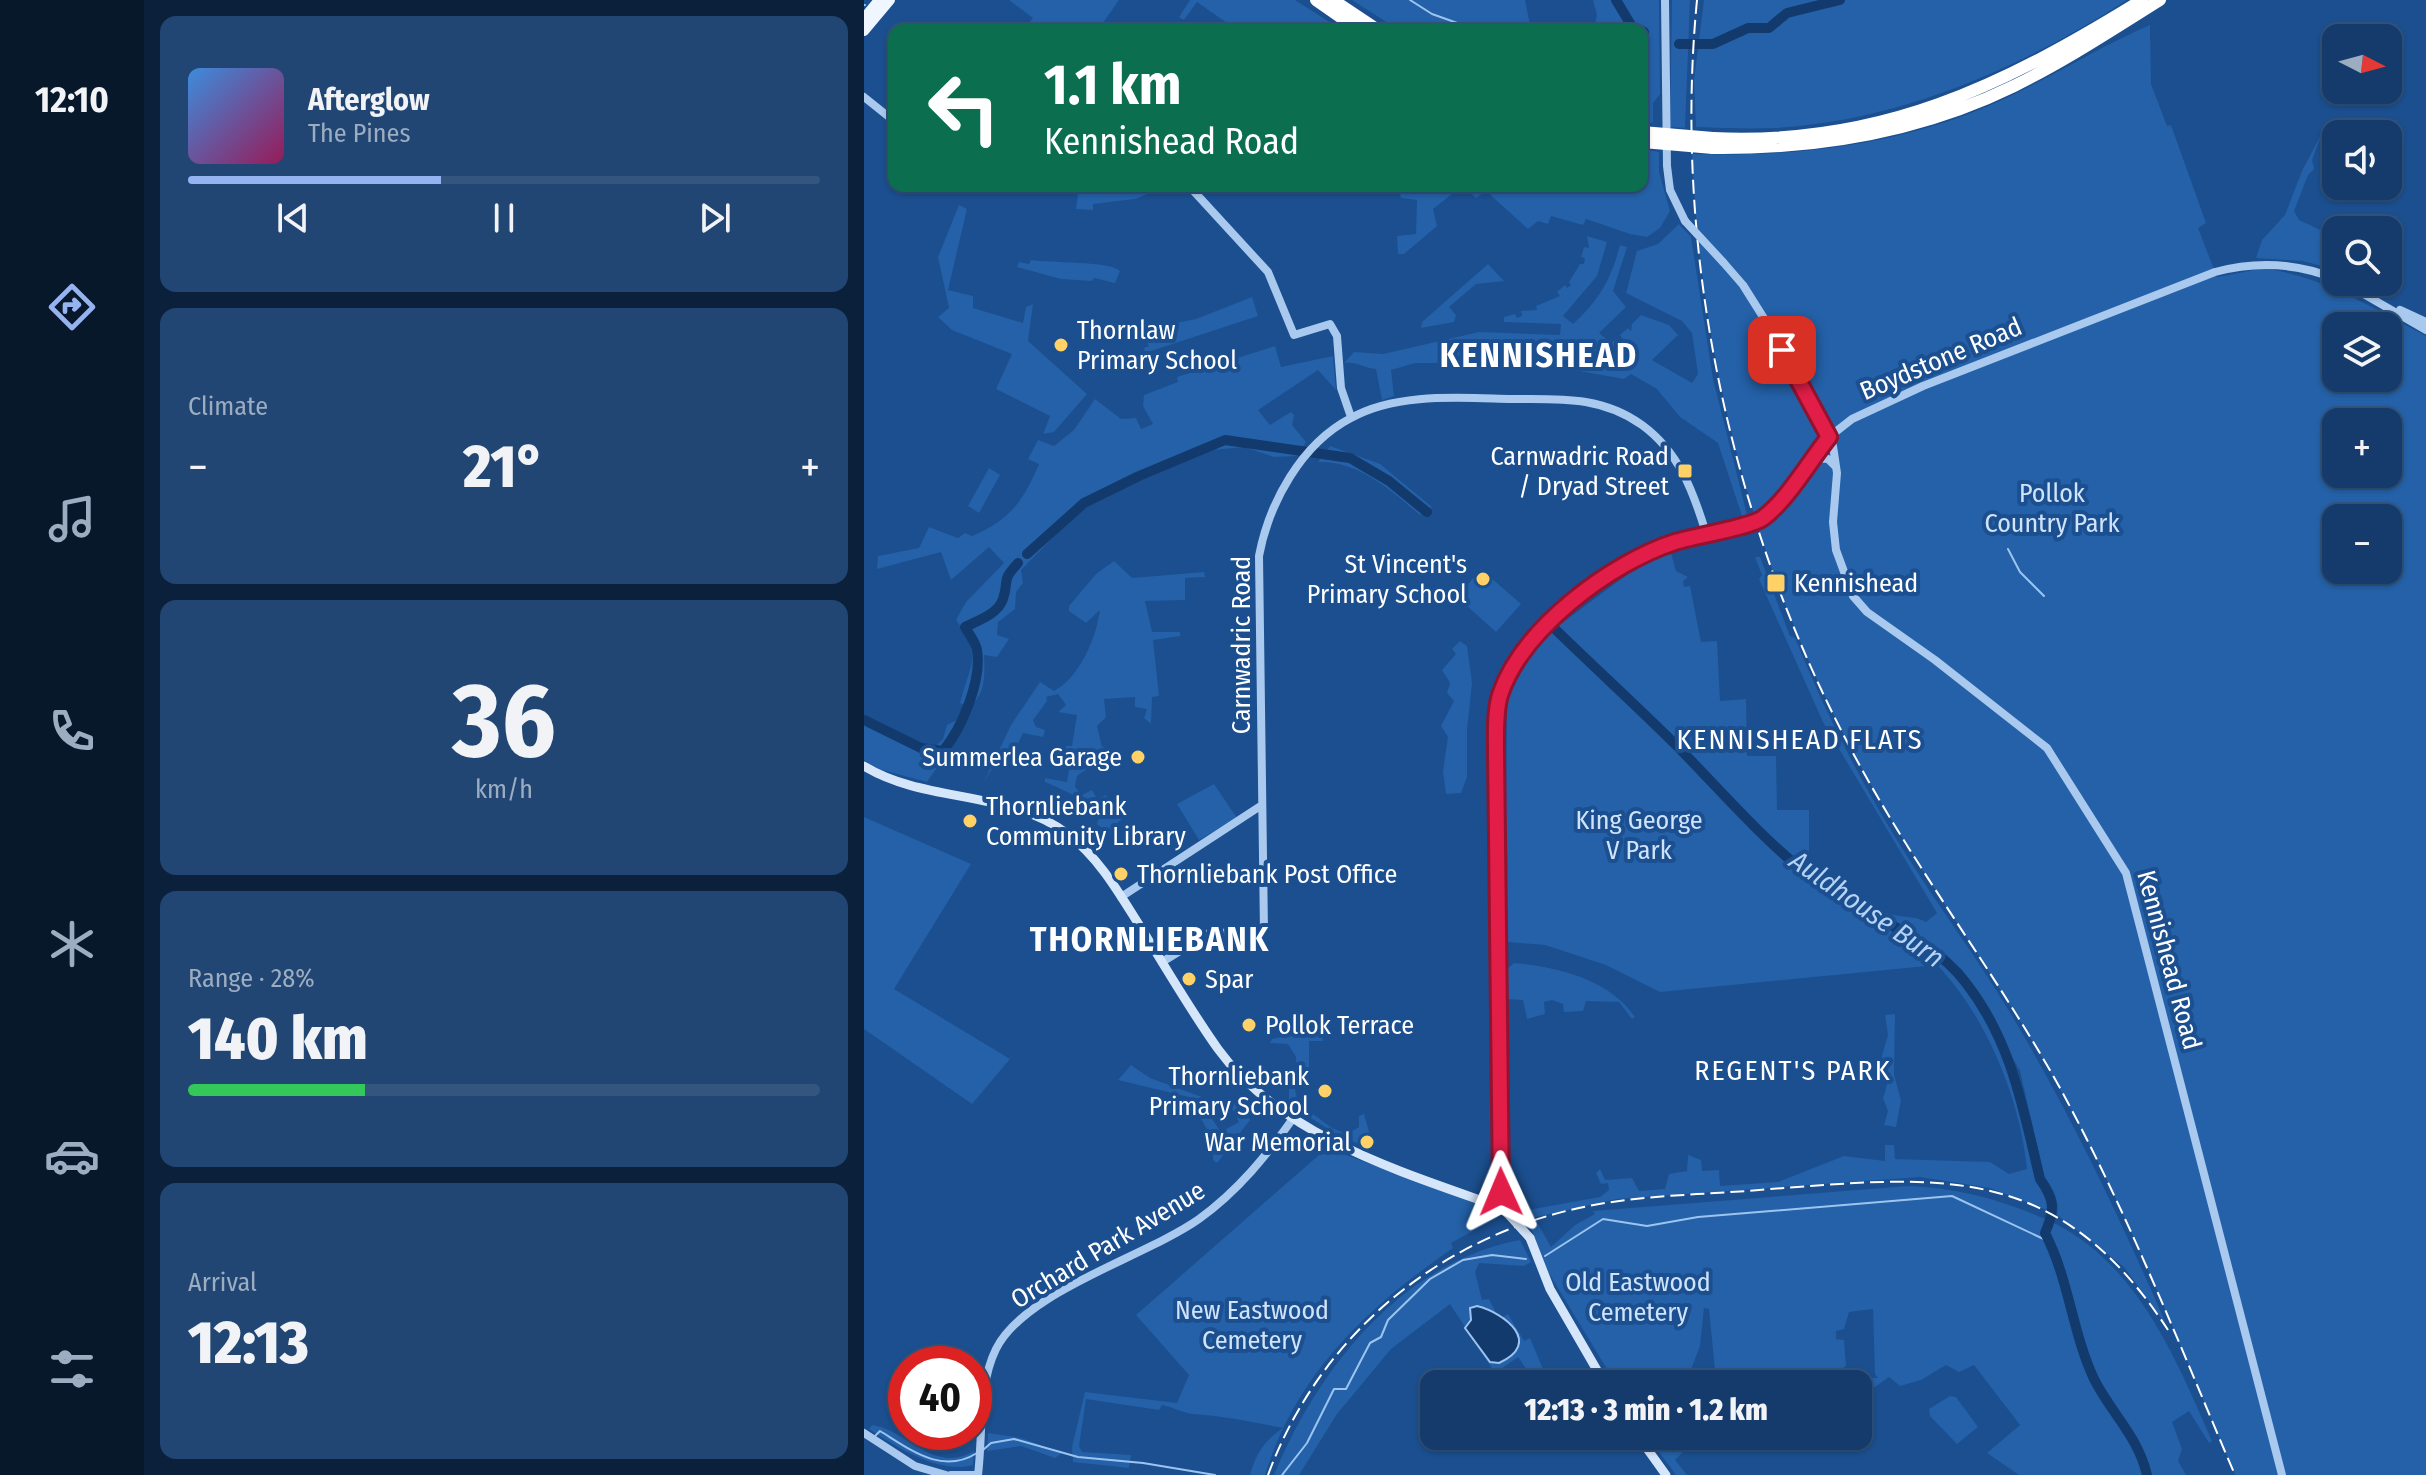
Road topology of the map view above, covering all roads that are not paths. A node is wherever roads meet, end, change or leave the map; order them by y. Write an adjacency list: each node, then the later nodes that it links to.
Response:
1 (879, 0): 8 (main road)
2 (890, 0): 11 (main road)
3 (1316, 0): 9 (highway)
4 (1333, 0): 10 (highway)
5 (1665, 0): 24 (street, Kennishead Road, bridge)
6 (2142, 0): 16 (highway)
7 (2160, 0): 16 (highway)
8 (864, 18)
9 (1350, 24)
10 (1369, 24)
11 (864, 31)
12 (864, 97): 13 (street)
13 (888, 116)
14 (1648, 133): 16 (highway, bridge)
15 (1648, 142): 16 (highway, bridge)
16 (1713, 143)
17 (1195, 192): 23 (street)
18 (2322, 274): 24 (street, Boydstone Road)
19 (2370, 296): 20 (street)
20 (2381, 302): 21 (street); 22 (street)
21 (2426, 322)
22 (2426, 330)
23 (1351, 417): 27 (street, Carnwadric Road); 29 (street, Carnwadric Road)
24 (1829, 437): 25 (street, Boydstone Road); 26 (street, Kennishead Road)
25 (1812, 458): 26 (street); 27 (street, Boydstone Road)
26 (1836, 468): 40 (street, Kennishead Road)
27 (1706, 533): 33 (street, Boydstone Road)
28 (864, 766): 30 (main road)
29 (1262, 805): 30 (street); 31 (street, Carnwadric Road)
30 (1121, 897): 31 (main road)
31 (1162, 962): 32 (main road)
32 (1294, 1117): 33 (main road); 38 (street, Orchard Park Avenue)
33 (1500, 1207): 34 (main road, bridge)
34 (1597, 1370)
35 (870, 1437): 37 (street)
36 (1648, 1450): 39 (main road)
37 (948, 1475): 38 (street)
38 (978, 1475)
39 (1666, 1475)
40 (2282, 1475)

